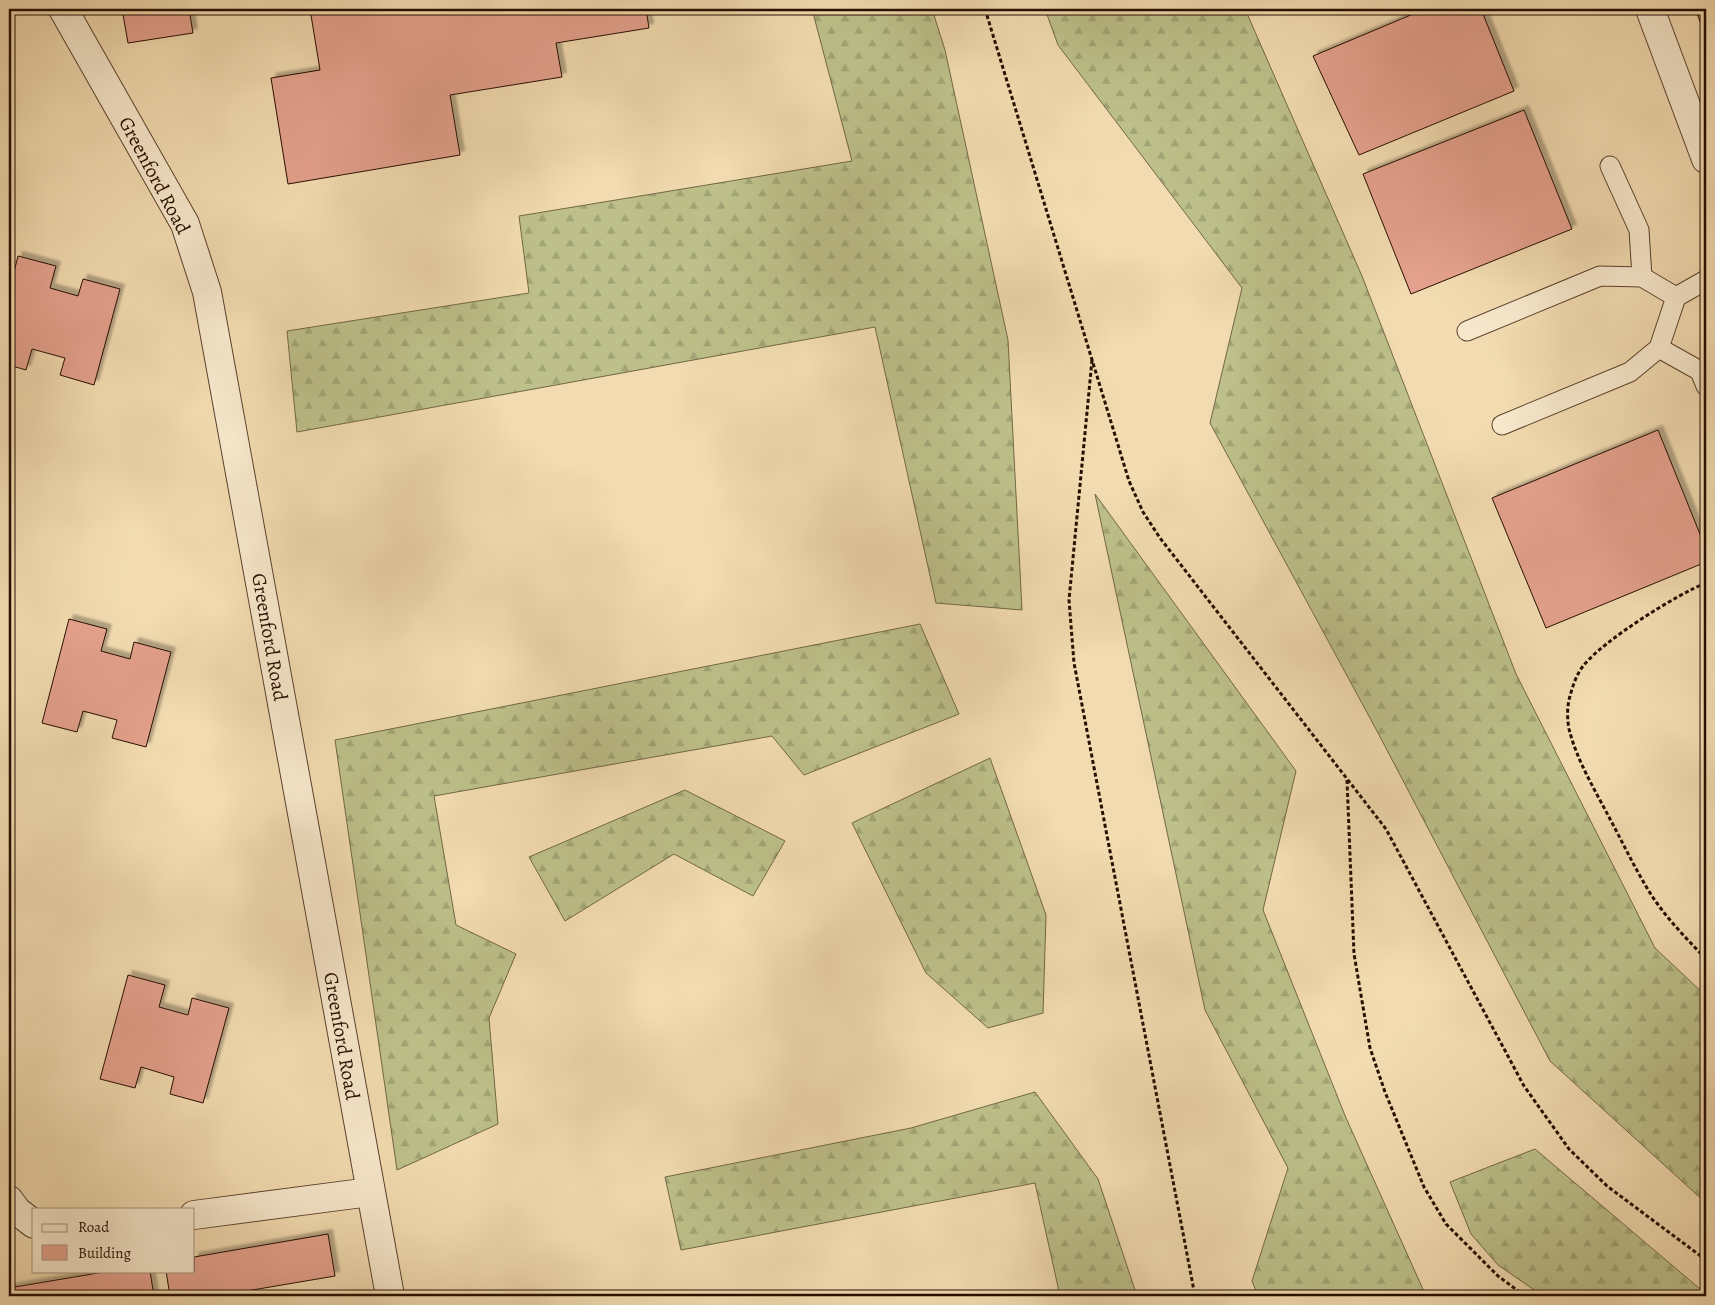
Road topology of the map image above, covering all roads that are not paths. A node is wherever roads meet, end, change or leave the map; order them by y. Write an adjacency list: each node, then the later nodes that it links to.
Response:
1 (63, 9): 12 (street, Greenford Road)
2 (1650, 9): 3 (street)
3 (1706, 160)
4 (1610, 166): 5 (lane)
5 (1642, 277): 7 (lane); 8 (lane)
6 (1706, 280): 7 (lane)
7 (1676, 297): 9 (lane)
8 (1467, 332)
9 (1659, 348): 10 (lane); 11 (lane)
10 (1706, 386)
11 (1502, 425)
12 (370, 1192): 14 (street); 16 (street, Greenford Road)
13 (9, 1200): 15 (street)
14 (195, 1216)
15 (32, 1222)
16 (390, 1296)

